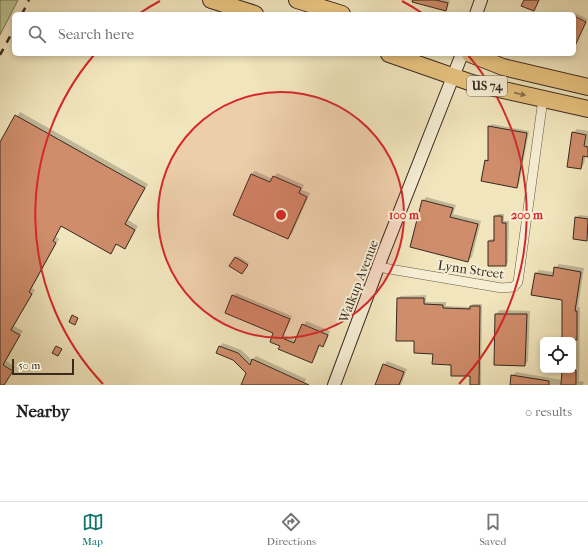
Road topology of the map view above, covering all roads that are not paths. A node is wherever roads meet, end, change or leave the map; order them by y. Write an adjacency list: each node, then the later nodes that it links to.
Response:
1 (211, 0): 4 (highway)
2 (297, 0): 5 (highway)
3 (481, 0): 6 (street)
4 (250, 12)
5 (336, 12)
6 (477, 12)
7 (395, 56): 10 (highway, US 74)
8 (461, 56): 10 (street, Walkup Avenue)
9 (475, 56): 11 (highway, US 74)
10 (454, 76): 12 (highway, US 74, one-way to 12); 14 (street, Walkup Avenue)
11 (588, 87)
12 (543, 99): 13 (highway, US 74); 14 (street, Lynn Street)
13 (588, 108)
14 (378, 267): 15 (street, Walkup Avenue)
15 (334, 385)

